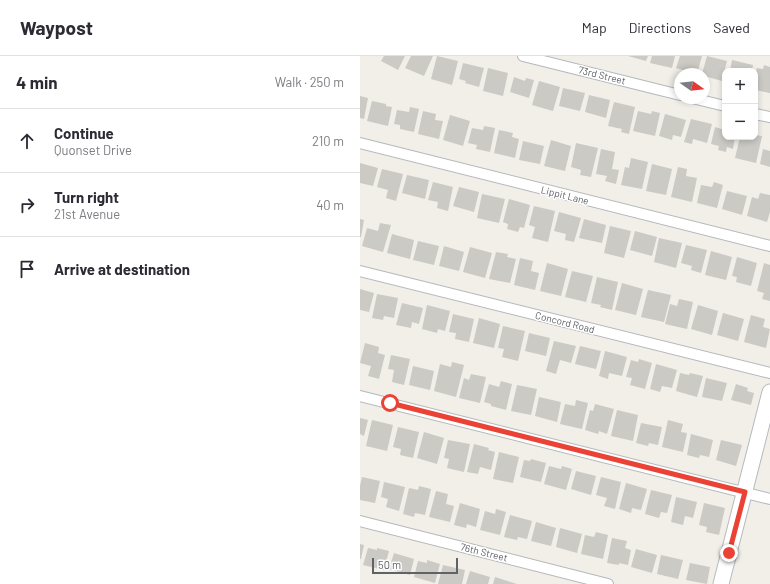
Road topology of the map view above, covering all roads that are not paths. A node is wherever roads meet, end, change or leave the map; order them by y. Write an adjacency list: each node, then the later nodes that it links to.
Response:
1 (523, 56): 2 (street, 73rd Street)
2 (674, 94)
3 (710, 102): 4 (street)
4 (722, 105)
5 (758, 115): 6 (street)
6 (770, 117)
7 (360, 143): 8 (street, Lippit Lane)
8 (770, 246)
9 (360, 271): 10 (street, Concord Road)
10 (770, 373)
11 (770, 392): 13 (street)
12 (360, 396): 13 (street)
13 (745, 492): 14 (street); 17 (street)
14 (770, 499)
15 (360, 521): 16 (street, 76th Street)
16 (608, 584)
17 (721, 584)

